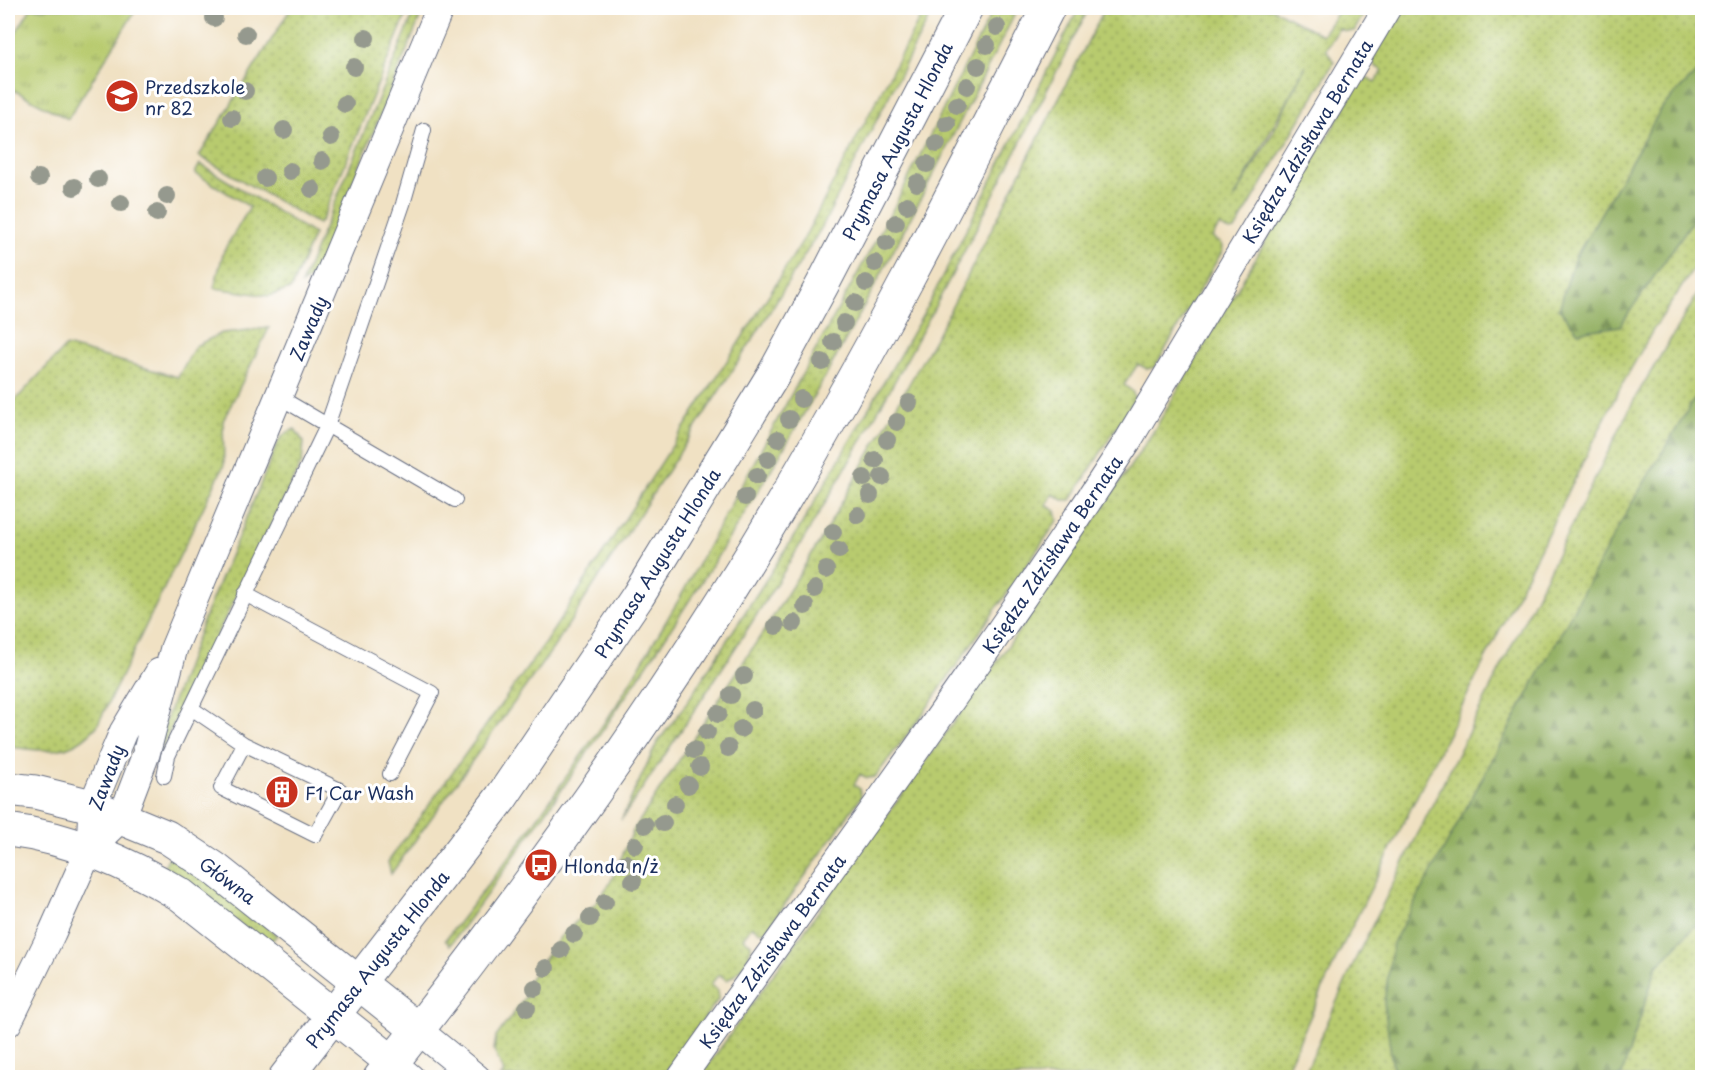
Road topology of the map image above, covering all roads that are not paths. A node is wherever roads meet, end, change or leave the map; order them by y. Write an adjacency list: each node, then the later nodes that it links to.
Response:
1 (440, 8): 6 (street, Zawady)
2 (966, 8): 20 (main road, Prymasa Augusta Hlonda)
3 (1048, 8): 23 (main road)
4 (1387, 8): 27 (street, Księdza Zdzisława Bernata)
5 (424, 130): 7 (lane)
6 (279, 397): 7 (lane); 10 (street, Zawady)
7 (327, 426): 8 (lane); 9 (lane)
8 (455, 500)
9 (245, 594): 11 (lane); 14 (lane)
10 (174, 648): 13 (street, Zawady); 17 (street, Zawady)
11 (191, 708): 12 (lane); 13 (lane)
12 (244, 744): 12 (lane)
13 (157, 755): 15 (lane); 17 (street, Zawady)
14 (390, 774)
15 (164, 776)
16 (8, 789): 17 (main road, Główna)
17 (107, 812): 19 (street, Zawady); 20 (main road, Główna)
18 (8, 830): 19 (main road)
19 (90, 848): 21 (main road); 22 (street, Zawady)
20 (359, 981): 21 (main road, Prymasa Augusta Hlonda); 23 (main road, Główna)
21 (334, 1014): 24 (main road); 25 (main road, Prymasa Augusta Hlonda)
22 (8, 1023)
23 (418, 1030): 24 (main road); 26 (street)
24 (394, 1072)
25 (285, 1077)
26 (477, 1077)
27 (681, 1077)

